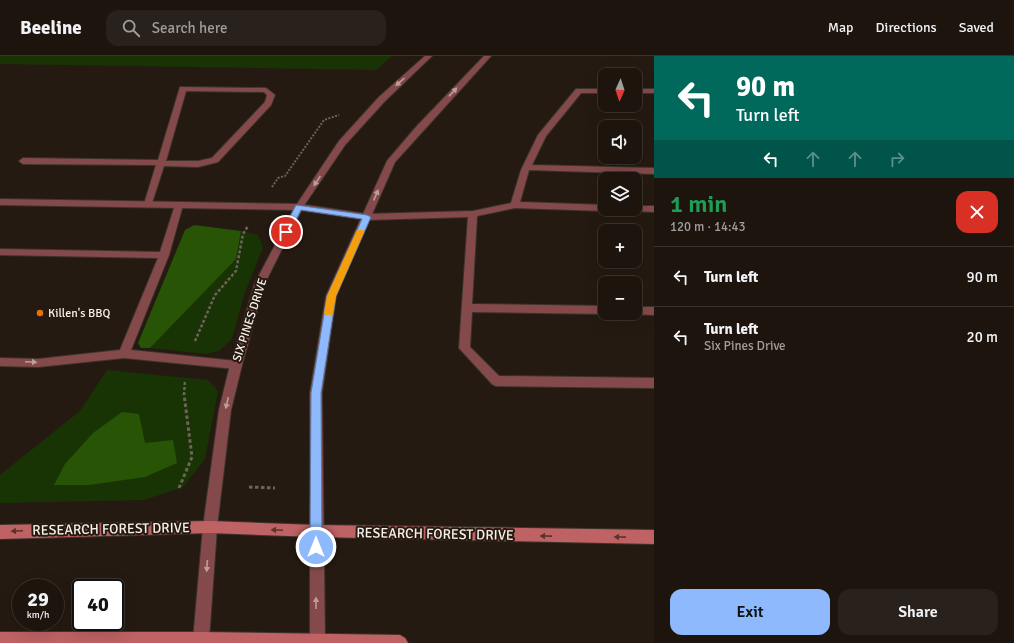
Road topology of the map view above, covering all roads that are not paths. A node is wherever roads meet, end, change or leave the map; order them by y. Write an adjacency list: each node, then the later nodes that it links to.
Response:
1 (429, 56): 14 (street, SIX PINES DRIVE, one-way to 14)
2 (488, 56): 19 (street, one-way to 2)
3 (598, 91): 8 (street)
4 (642, 91): 5 (street)
5 (654, 91)
6 (22, 161): 7 (street)
7 (161, 163): 7 (street); 11 (street)
8 (527, 166): 9 (street); 13 (street)
9 (654, 171)
10 (0, 202): 11 (street)
11 (148, 204): 12 (street)
12 (179, 205): 14 (street); 21 (street)
13 (515, 205): 15 (street); 18 (street)
14 (299, 207): 19 (street); 28 (street, SIX PINES DRIVE)
15 (598, 208)
16 (642, 209): 17 (street)
17 (654, 209)
18 (473, 214): 19 (street); 22 (street)
19 (367, 217): 32 (street)
20 (0, 252): 21 (street)
21 (164, 255): 26 (street)
22 (467, 308): 23 (street); 29 (street)
23 (598, 310)
24 (642, 311): 25 (street)
25 (654, 311)
26 (124, 354): 27 (street, one-way to 26); 28 (street)
27 (0, 362)
28 (236, 365): 30 (street, SIX PINES DRIVE, one-way to 30)
29 (654, 383)
30 (210, 527): 31 (main road, RESEARCH FOREST DRIVE, one-way to 31); 32 (main road, RESEARCH FOREST DRIVE, one-way to 30); 35 (street, SIX PINES DRIVE, one-way to 35)
31 (0, 532)
32 (316, 532): 33 (main road, RESEARCH FOREST DRIVE, one-way to 32); 36 (street, one-way to 32)
33 (654, 538)
34 (0, 640): 35 (main road)
35 (201, 641): 36 (main road)
36 (316, 642): 37 (main road)
37 (400, 643)

